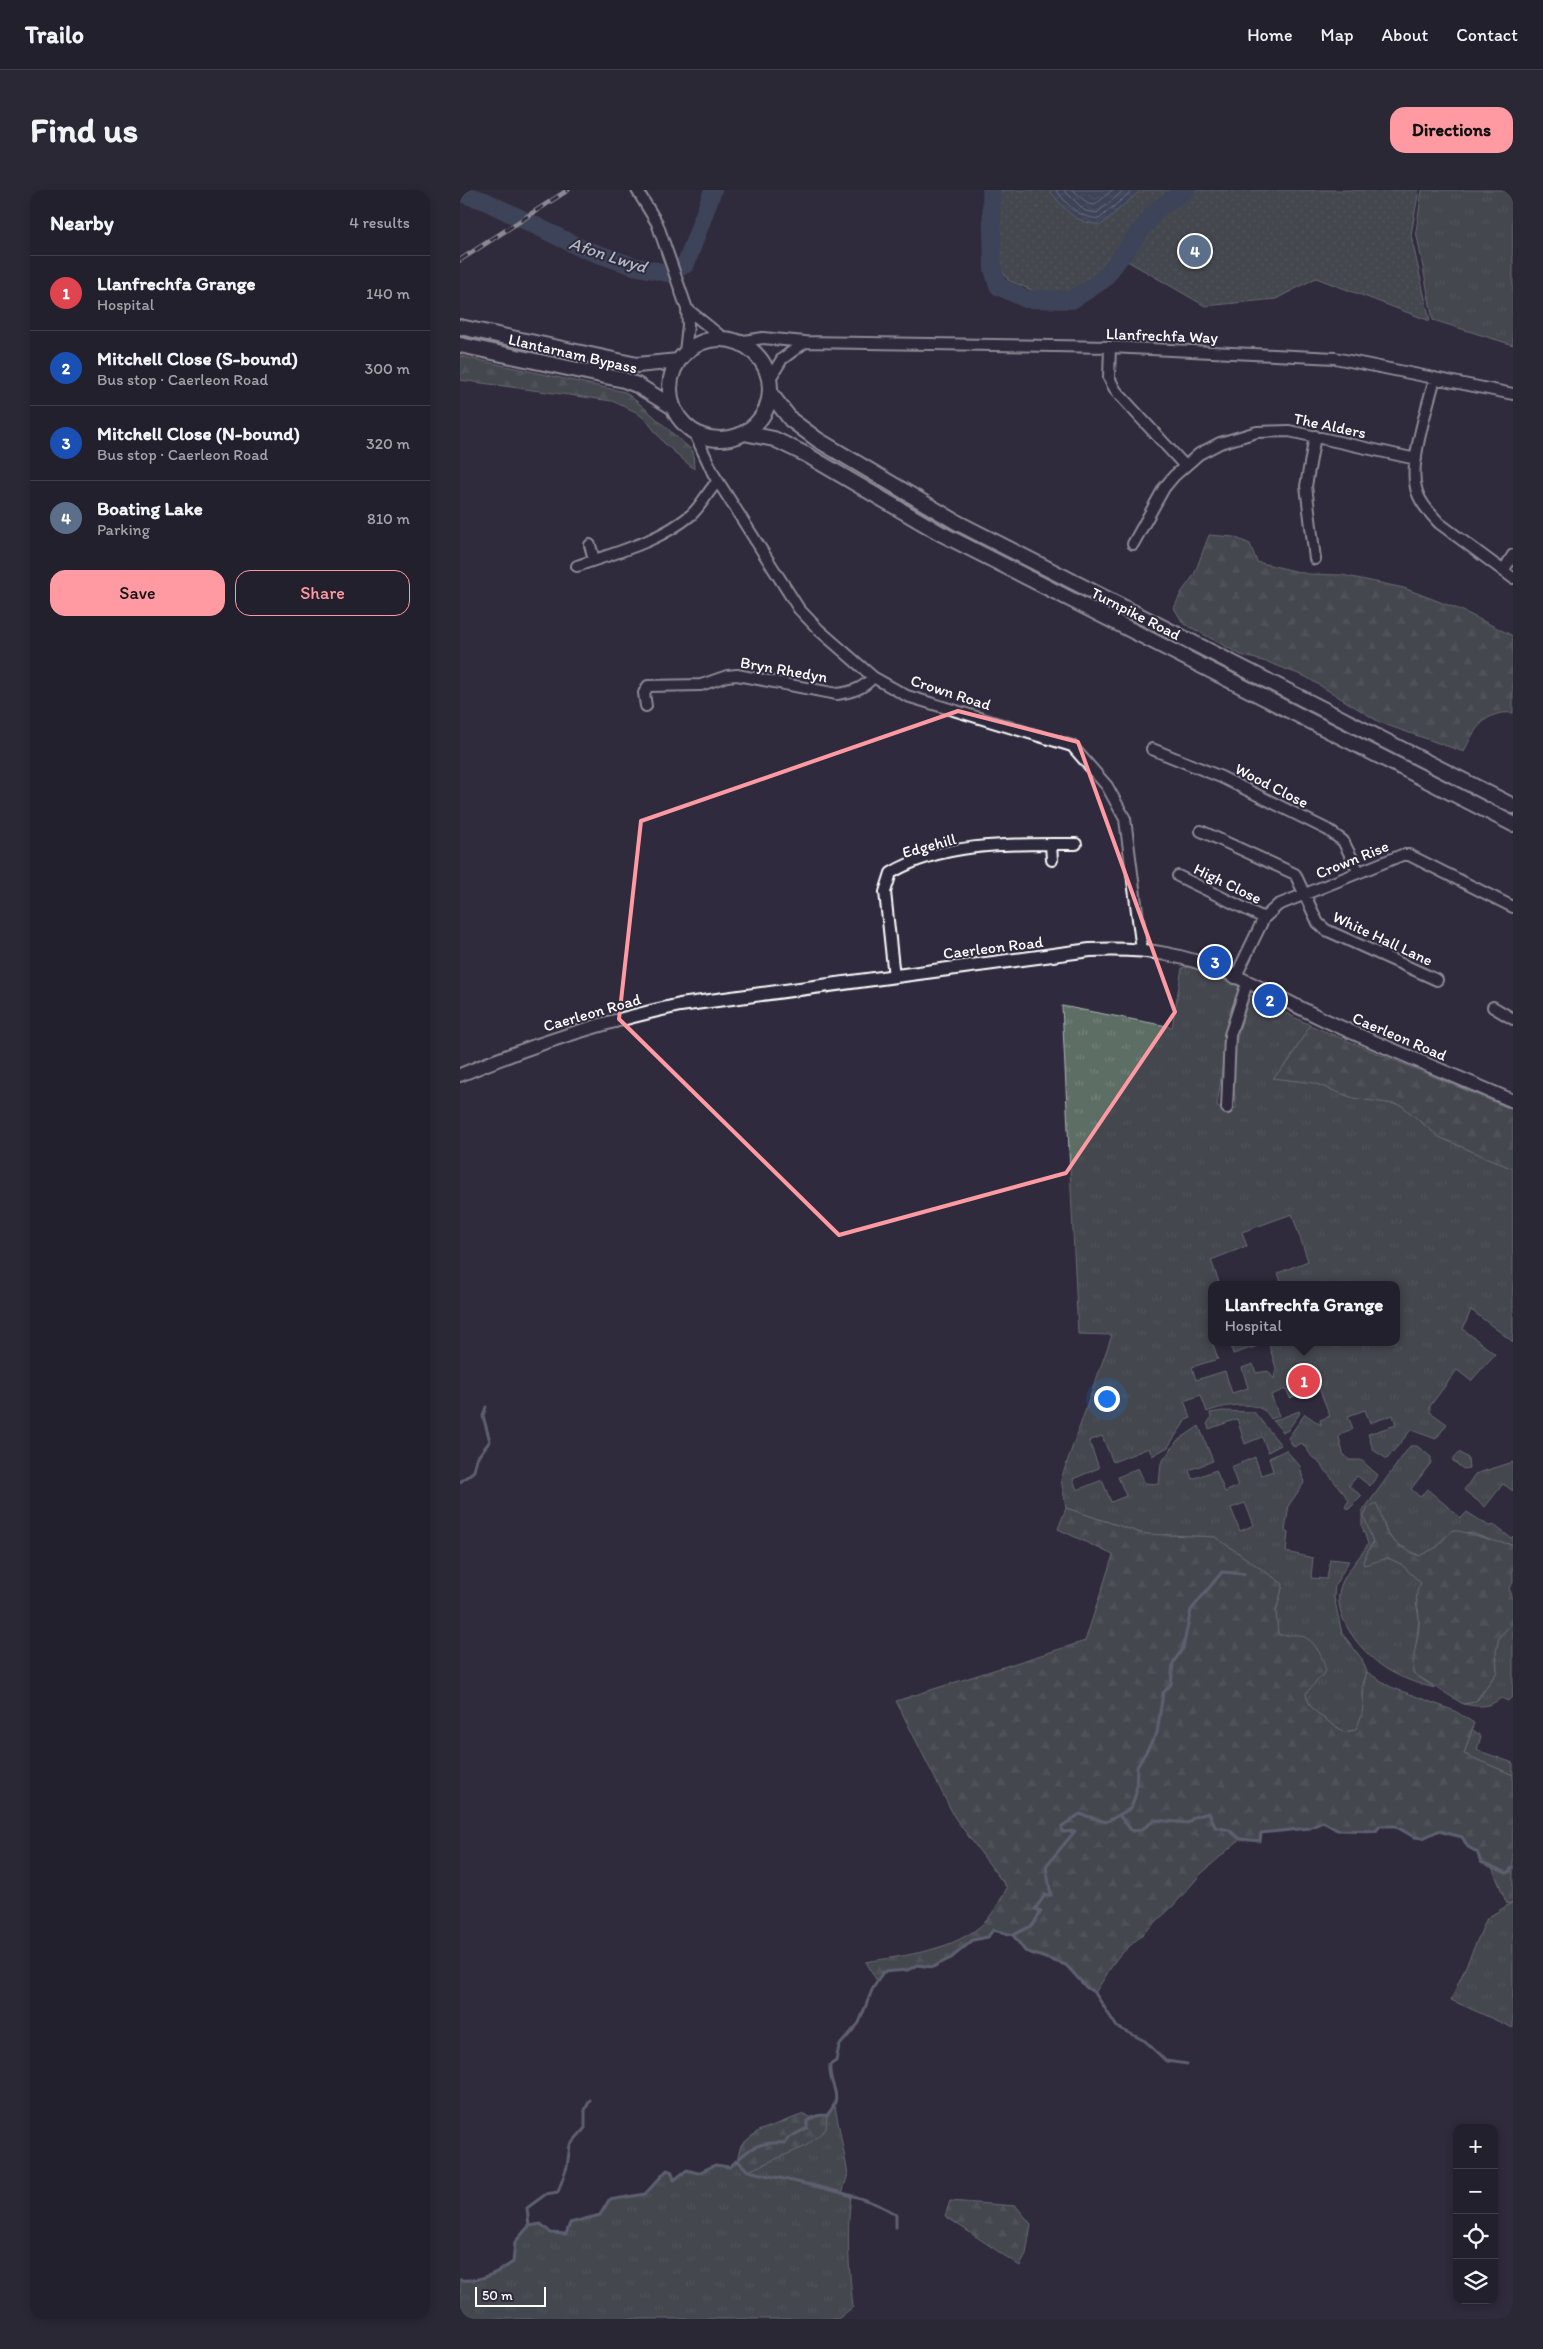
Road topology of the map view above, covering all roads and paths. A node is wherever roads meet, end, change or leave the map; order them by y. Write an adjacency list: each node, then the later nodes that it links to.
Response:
1 (637, 190): 2 (street)
2 (687, 309): 4 (street); 9 (street)
3 (460, 327): 9 (highway, Llantarnam Bypass)
4 (724, 339): 5 (highway); 9 (highway)
5 (738, 342): 6 (street, Llanfrechfa Way); 11 (highway)
6 (805, 342): 8 (street, Llanfrechfa Way); 11 (street)
7 (460, 345): 13 (highway, Llantarnam Bypass)
8 (1110, 347): 10 (street, Llanfrechfa Way); 18 (street)
9 (682, 356): 13 (highway)
10 (1435, 378): 12 (street, Llanfrechfa Way); 17 (street)
11 (770, 387): 15 (highway); 31 (highway, Turnpike Road)
12 (1513, 394)
13 (673, 407): 14 (highway)
14 (694, 432): 15 (highway); 19 (street, Crown Road)
15 (744, 433): 32 (highway, Turnpike Road)
16 (1316, 436): 17 (street, The Alders); 18 (street, The Alders); 23 (street)
17 (1416, 459): 26 (street)
18 (1186, 466): 20 (street, The Alders)
19 (716, 478): 24 (street); 28 (street, Crown Road)
20 (1133, 544)
21 (590, 546): 24 (street)
22 (1513, 556): 26 (street)
23 (1315, 559)
24 (594, 560): 25 (street)
25 (577, 566)
26 (1503, 571): 27 (street)
27 (1513, 578)
28 (873, 677): 29 (street, Bryn Rhedyn); 42 (street, Crown Road)
29 (646, 706)
30 (1152, 749): 37 (street, Wood Close)
31 (1513, 806)
32 (1513, 824)
33 (1201, 831): 39 (street, White Hall Lane)
34 (1051, 844): 35 (street, Edgehill); 36 (street); 43 (street, Edgehill)
35 (1076, 844)
36 (1052, 860)
37 (1359, 872): 39 (street, Crown Rise); 40 (street, Crown Rise)
38 (1178, 876): 41 (street, High Close)
39 (1306, 894): 41 (street, Crown Rise); 45 (street, White Hall Lane)
40 (1513, 907)
41 (1264, 918): 44 (street, Crown Rise)
42 (1142, 950): 43 (main road, Caerleon Road); 44 (main road, Caerleon Road)
43 (894, 977): 48 (main road, Caerleon Road)
44 (1241, 980): 49 (main road, Caerleon Road); 50 (street, Crown Rise)
45 (1437, 980)
46 (1493, 1007): 47 (street)
47 (1513, 1019)
48 (460, 1075)
49 (1513, 1101)
50 (1227, 1108)

